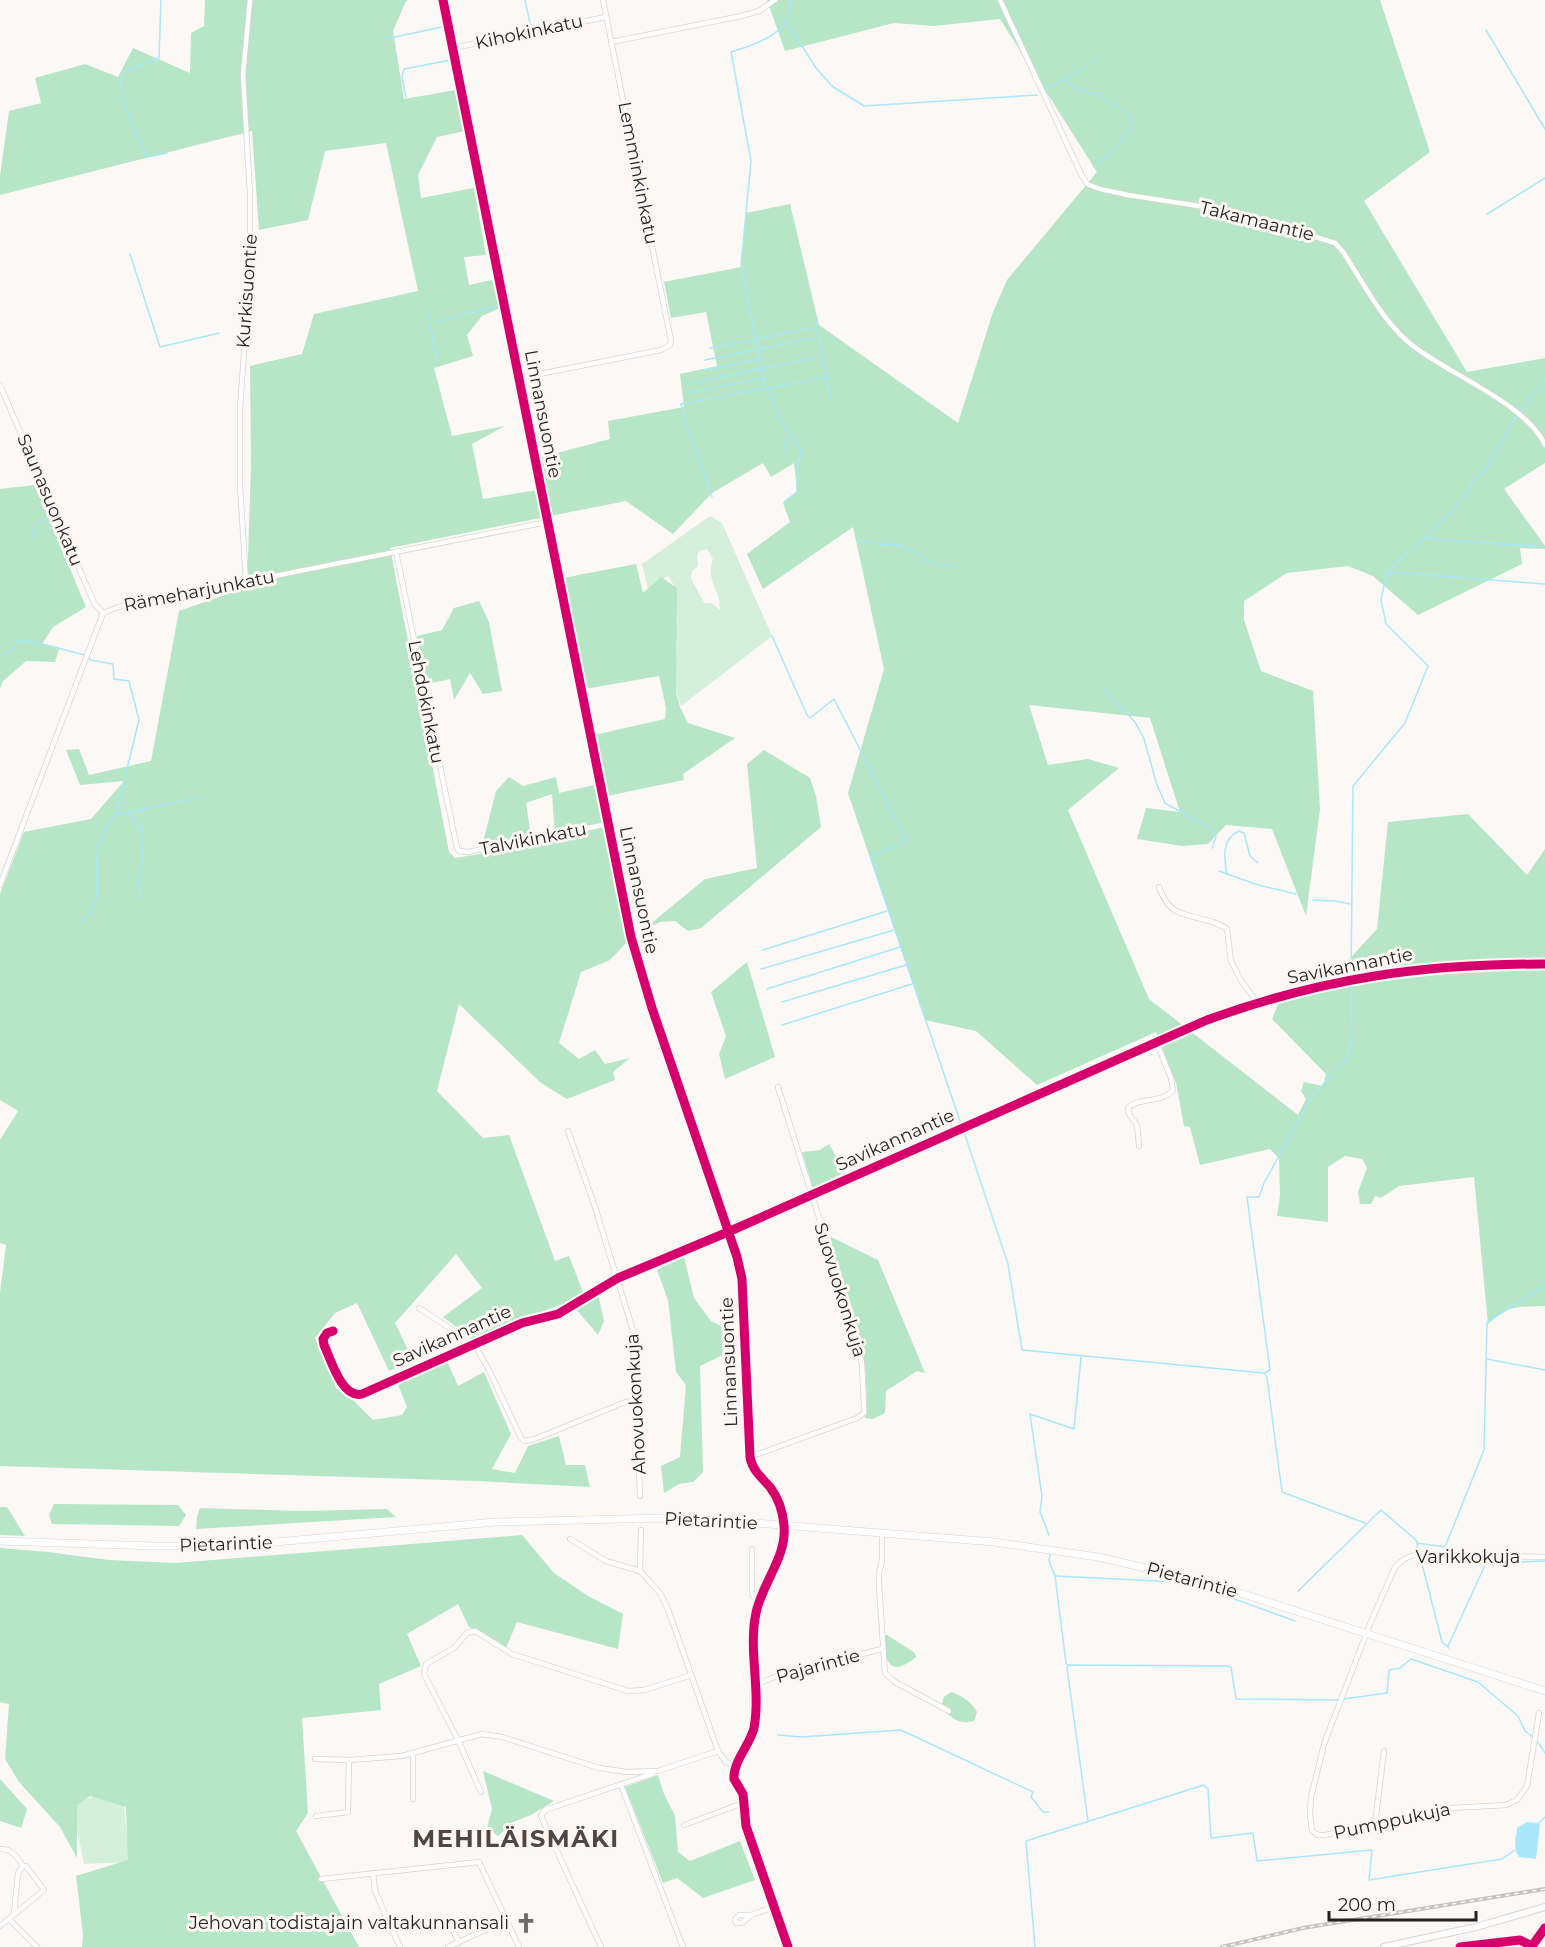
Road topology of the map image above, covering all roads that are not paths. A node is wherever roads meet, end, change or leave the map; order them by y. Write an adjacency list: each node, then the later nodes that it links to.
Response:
1 (250, 0): 14 (street, Kurkisuontie)
2 (443, 0): 8 (street, Linnansuontie)
3 (603, 0): 6 (street, Lemminkinkatu)
4 (775, 0): 7 (street)
5 (1000, 0): 11 (street, Takamaantie)
6 (606, 17): 7 (street, Lemminkinkatu); 8 (street, Kihokinkatu)
7 (611, 42): 9 (street, Lemminkinkatu)
8 (453, 48): 9 (street, Linnansuontie)
9 (519, 378): 12 (street, Linnansuontie)
10 (0, 385): 15 (street, Saunasuonkatu)
11 (1545, 445)
12 (547, 522): 13 (street, Rämeharjunkatu); 16 (street, Linnansuontie)
13 (396, 552): 14 (street, Rämeharjunkatu); 17 (street, Lehdokinkatu)
14 (246, 582): 15 (street, Rämeharjunkatu)
15 (103, 613): 18 (street, Rämeharjunkatu)
16 (608, 824): 17 (street, Talvikinkatu); 27 (street, Linnansuontie)
17 (459, 851)
18 (0, 885)
19 (1159, 887): 21 (street)
20 (1545, 964): 21 (street, Savikannantie)
21 (1257, 1002): 22 (street, Savikannantie)
22 (1156, 1041): 25 (street); 26 (street, Savikannantie)
23 (778, 1087): 26 (street, Suovuokonkuja)
24 (568, 1131): 28 (street, Ahovuokonkuja)
25 (1139, 1146)
26 (811, 1195): 27 (street, Savikannantie); 33 (street, Suovuokonkuja)
27 (728, 1232): 28 (street, Savikannantie); 33 (street, Linnansuontie)
28 (618, 1278): 31 (street, Savikannantie); 32 (street, Ahovuokonkuja)
29 (419, 1308): 31 (street)
30 (333, 1331): 31 (street, Savikannantie)
31 (474, 1344): 32 (street)
32 (638, 1399): 34 (street, Ahovuokonkuja)
33 (750, 1457): 35 (street, Linnansuontie)
34 (640, 1496)
35 (784, 1525): 37 (main road, Pietarintie); 39 (main road, Pietarintie); 43 (street, Linnansuontie)
36 (641, 1530): 42 (street)
37 (882, 1534): 44 (main road, Pietarintie); 45 (street, Pajarintie)
38 (570, 1539): 42 (street)
39 (0, 1541)
40 (752, 1550): 43 (street)
41 (1545, 1557): 44 (street, Varikkokuja)
42 (640, 1571): 46 (street)
43 (760, 1598): 47 (street, Linnansuontie)
44 (1366, 1633): 48 (main road, Pietarintie); 64 (street, Pumppukuja)
45 (882, 1650): 47 (street, Pajarintie); 49 (street, Pajarintie)
46 (692, 1675): 51 (street); 52 (street)
47 (754, 1685): 57 (street, Linnansuontie)
48 (1545, 1691)
49 (949, 1711)
50 (1539, 1713): 64 (street, Pumppukuja)
51 (458, 1740): 54 (street); 58 (street); 60 (street)
52 (718, 1751): 57 (street); 58 (street)
53 (1384, 1751): 64 (street)
54 (412, 1754): 56 (street); 61 (street)
55 (315, 1759): 56 (street)
56 (349, 1760): 63 (street)
57 (736, 1767): 62 (street)
58 (658, 1771): 59 (street)
59 (621, 1785): 66 (street); 88 (street)
60 (481, 1792)
61 (413, 1799)
62 (746, 1802): 65 (street); 72 (street)
63 (316, 1816)
64 (1375, 1824)
65 (684, 1825)
66 (547, 1832): 67 (street); 87 (street)
67 (527, 1841)
68 (0, 1849): 69 (street)
69 (22, 1866): 74 (street); 74 (street)
70 (373, 1873): 71 (street); 77 (street); 84 (street)
71 (321, 1879)
72 (774, 1907): 75 (street); 89 (street)
73 (1545, 1907): 90 (street)
74 (14, 1914): 76 (street)
75 (751, 1915)
76 (9, 1919): 79 (street); 83 (street)
77 (507, 1920): 81 (street); 86 (street)
78 (448, 1921): 81 (street)
79 (0, 1926)
80 (1545, 1928): 82 (street)
81 (459, 1942): 85 (street)
82 (1532, 1946)
83 (37, 1947)
84 (400, 1947)
85 (448, 1947)
86 (519, 1947)
87 (601, 1947)
88 (683, 1947)
89 (788, 1947)
90 (1384, 1947)

